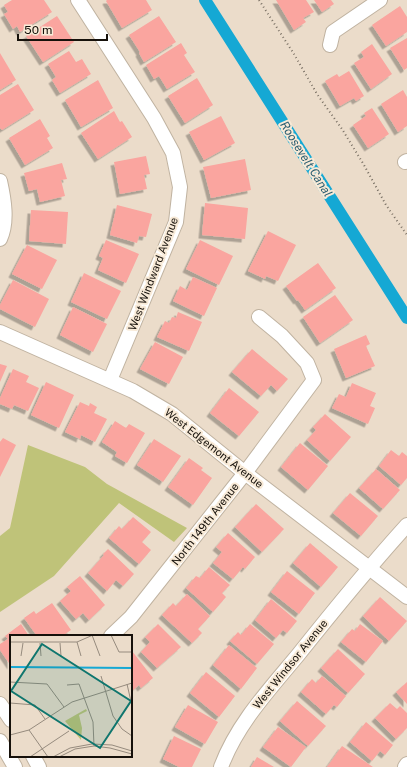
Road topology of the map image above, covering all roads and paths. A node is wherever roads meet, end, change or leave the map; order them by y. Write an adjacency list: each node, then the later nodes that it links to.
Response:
1 (78, 0): 10 (street, West Windward Avenue)
2 (259, 0): 6 (path)
3 (380, 0): 4 (street)
4 (330, 45)
5 (0, 181): 7 (street)
6 (407, 235)
7 (0, 239)
8 (259, 317): 11 (street, North 149th Avenue)
9 (0, 332): 10 (street, West Edgemont Avenue)
10 (110, 380): 11 (street, West Edgemont Avenue)
11 (245, 473): 13 (street, West Edgemont Avenue); 15 (street, North 149th Avenue)
12 (407, 525): 13 (street, West Windsor Avenue)
13 (369, 567): 14 (street, West Edgemont Avenue); 21 (street, West Windsor Avenue)
14 (407, 597)
15 (112, 635)
16 (0, 741): 19 (street)
17 (34, 757): 20 (street)
18 (407, 764): 22 (street)
19 (15, 767)
20 (39, 767)
21 (221, 767)
22 (405, 767)

